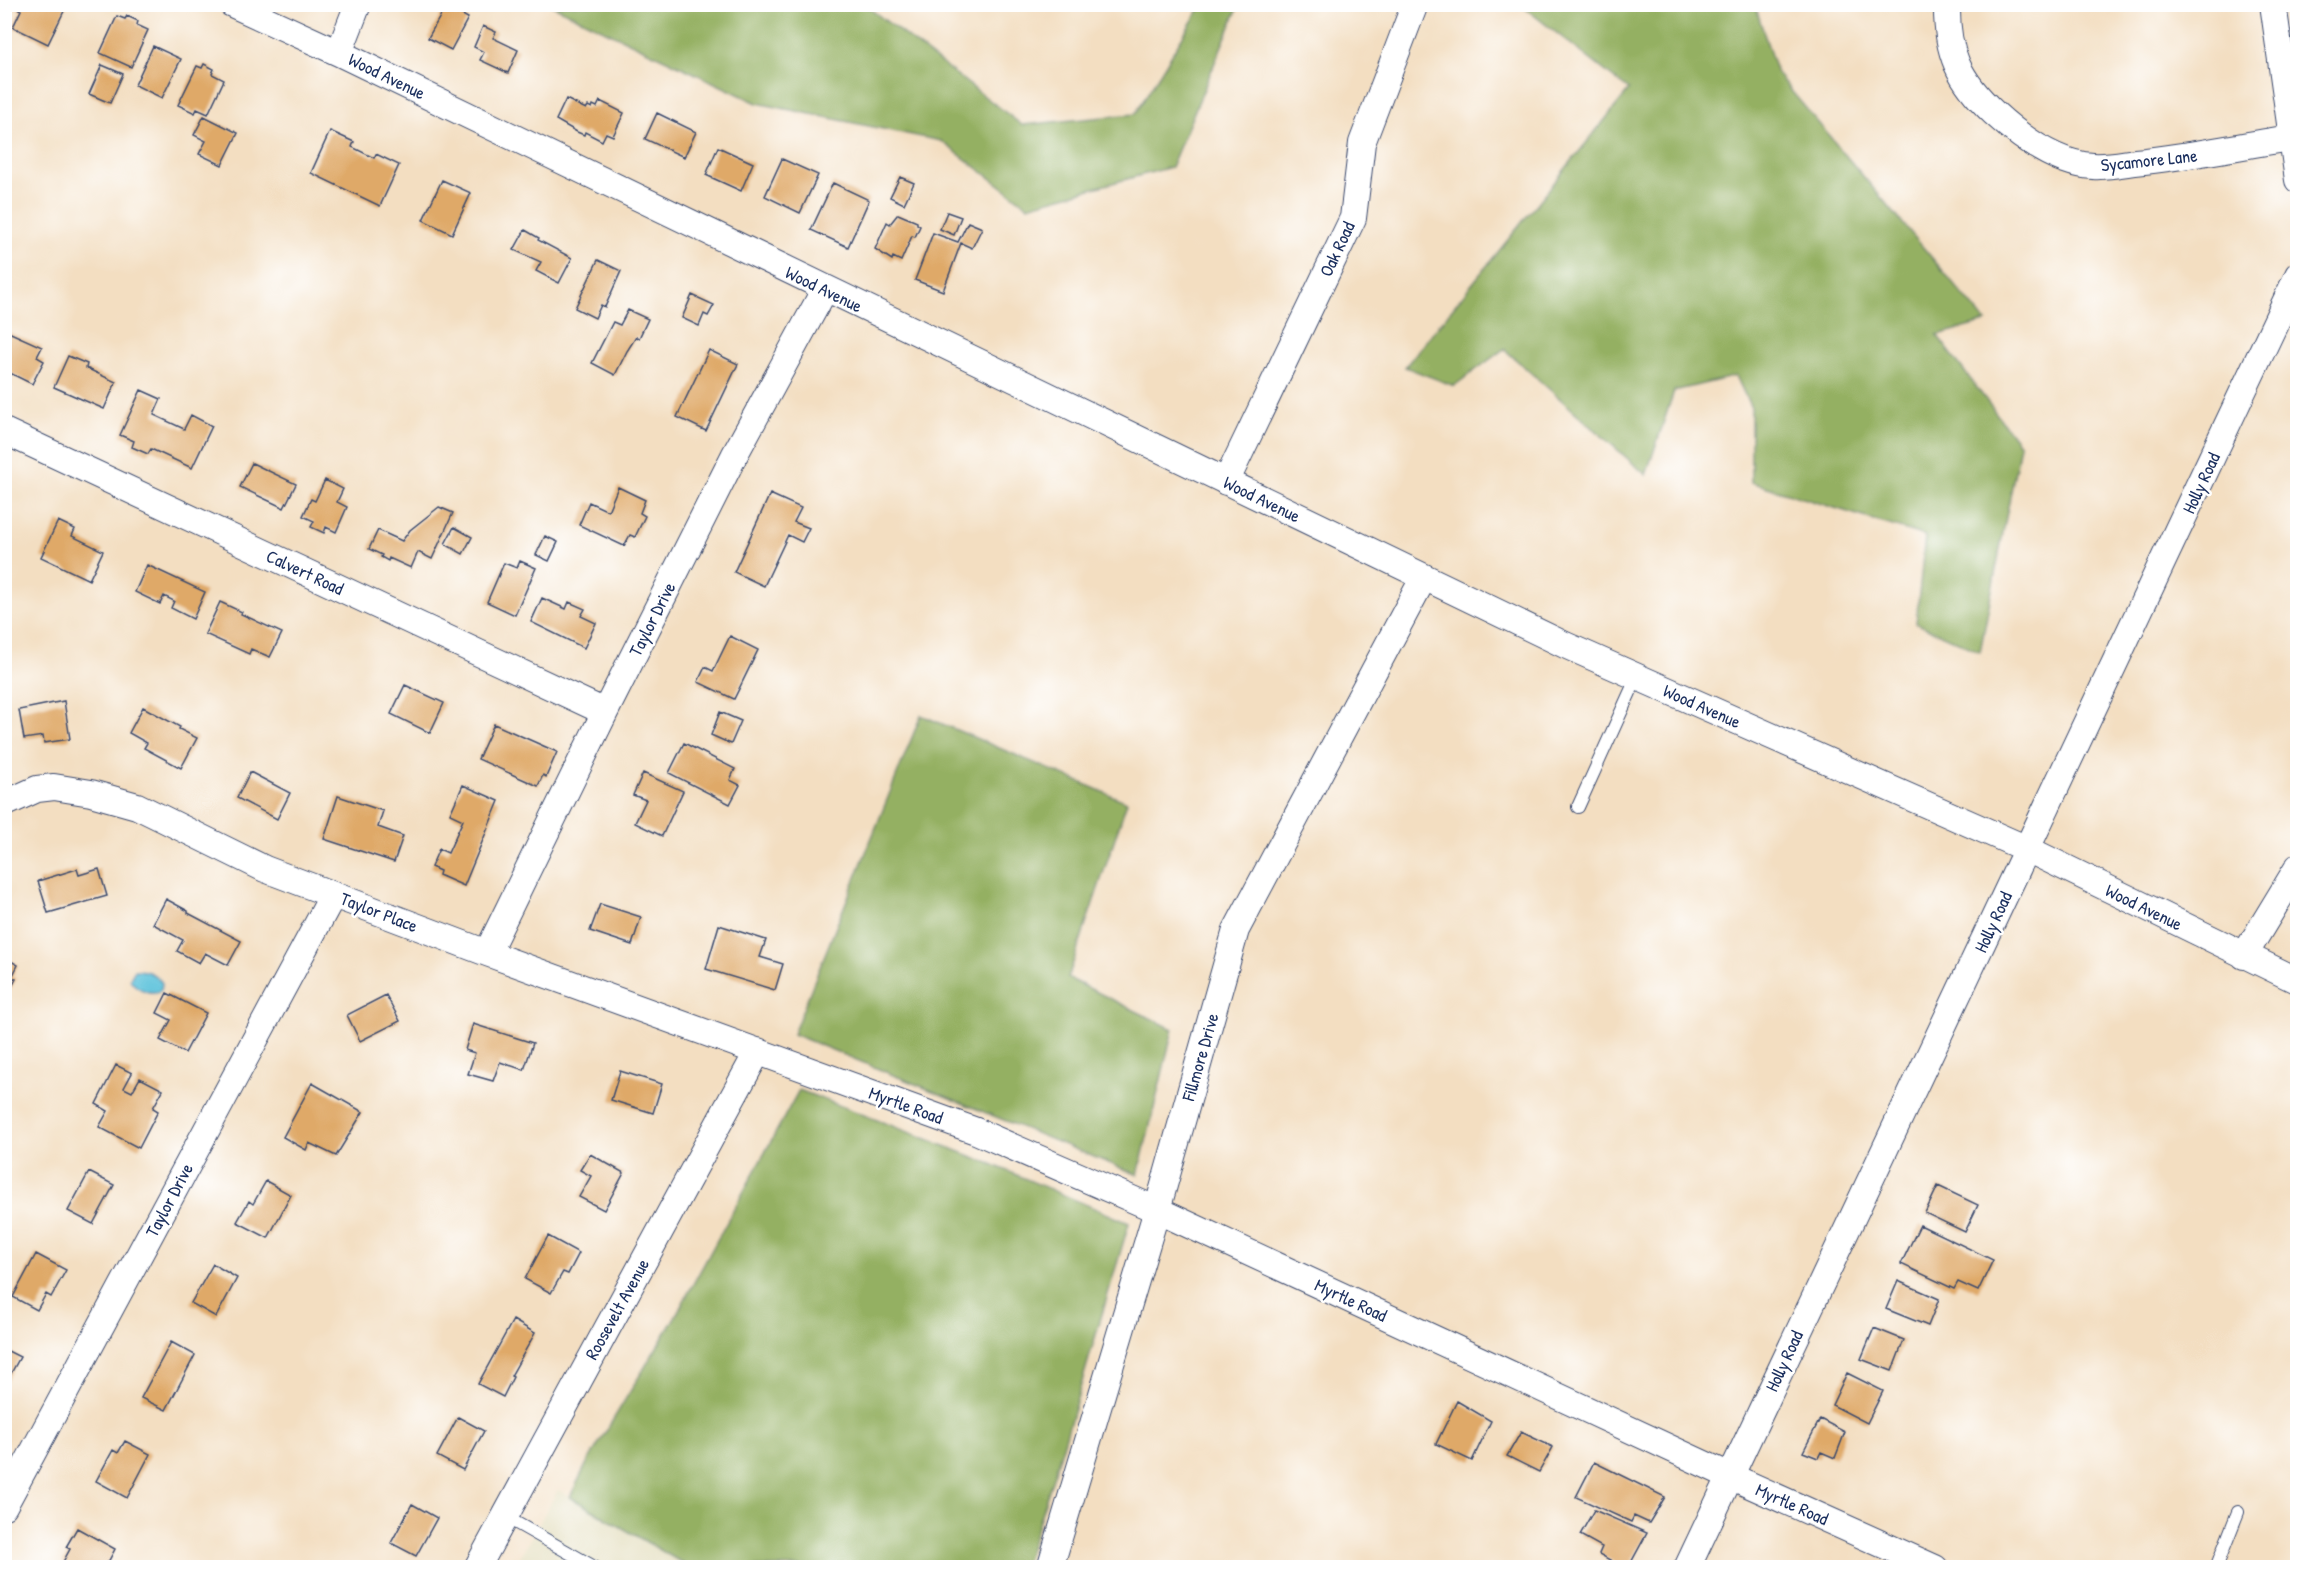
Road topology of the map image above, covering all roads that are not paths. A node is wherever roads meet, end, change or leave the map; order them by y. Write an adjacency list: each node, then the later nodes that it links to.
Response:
1 (232, 4): 6 (street, Wood Avenue)
2 (358, 4): 6 (street)
3 (1415, 4): 12 (street, Oak Road)
4 (1947, 4): 7 (street, Sycamore Lane)
5 (2273, 4): 7 (street)
6 (339, 53): 10 (street, Wood Avenue)
7 (2294, 137): 8 (street)
8 (2298, 180)
9 (2298, 275): 18 (street, Holly Road)
10 (825, 289): 12 (street, Wood Avenue); 15 (street, Taylor Drive)
11 (4, 431): 15 (street, Calvert Road)
12 (1226, 482): 13 (street, Wood Avenue)
13 (1424, 577): 14 (street, Wood Avenue); 25 (street, Fillmore Drive)
14 (1637, 677): 17 (lane); 18 (street, Wood Avenue)
15 (605, 712): 21 (street, Taylor Drive)
16 (4, 804): 20 (street, Taylor Place)
17 (1578, 807)
18 (2027, 849): 22 (street, Wood Avenue); 26 (street, Holly Road)
19 (2298, 867): 22 (street)
20 (333, 895): 21 (street, Taylor Place); 27 (street, Taylor Drive)
21 (487, 953): 24 (street, Taylor Place)
22 (2244, 956): 23 (street, Wood Avenue)
23 (2298, 981)
24 (758, 1051): 25 (street, Myrtle Road); 29 (street, Roosevelt Avenue)
25 (1157, 1210): 26 (street, Myrtle Road); 32 (street, Fillmore Drive)
26 (1730, 1476): 33 (street, Holly Road); 34 (street, Myrtle Road)
27 (4, 1506)
28 (2238, 1512): 35 (lane)
29 (504, 1516): 30 (lane); 31 (street, Roosevelt Avenue)
30 (591, 1566)
31 (477, 1568)
32 (1050, 1568)
33 (1687, 1568)
34 (1935, 1568)
35 (2216, 1568)

